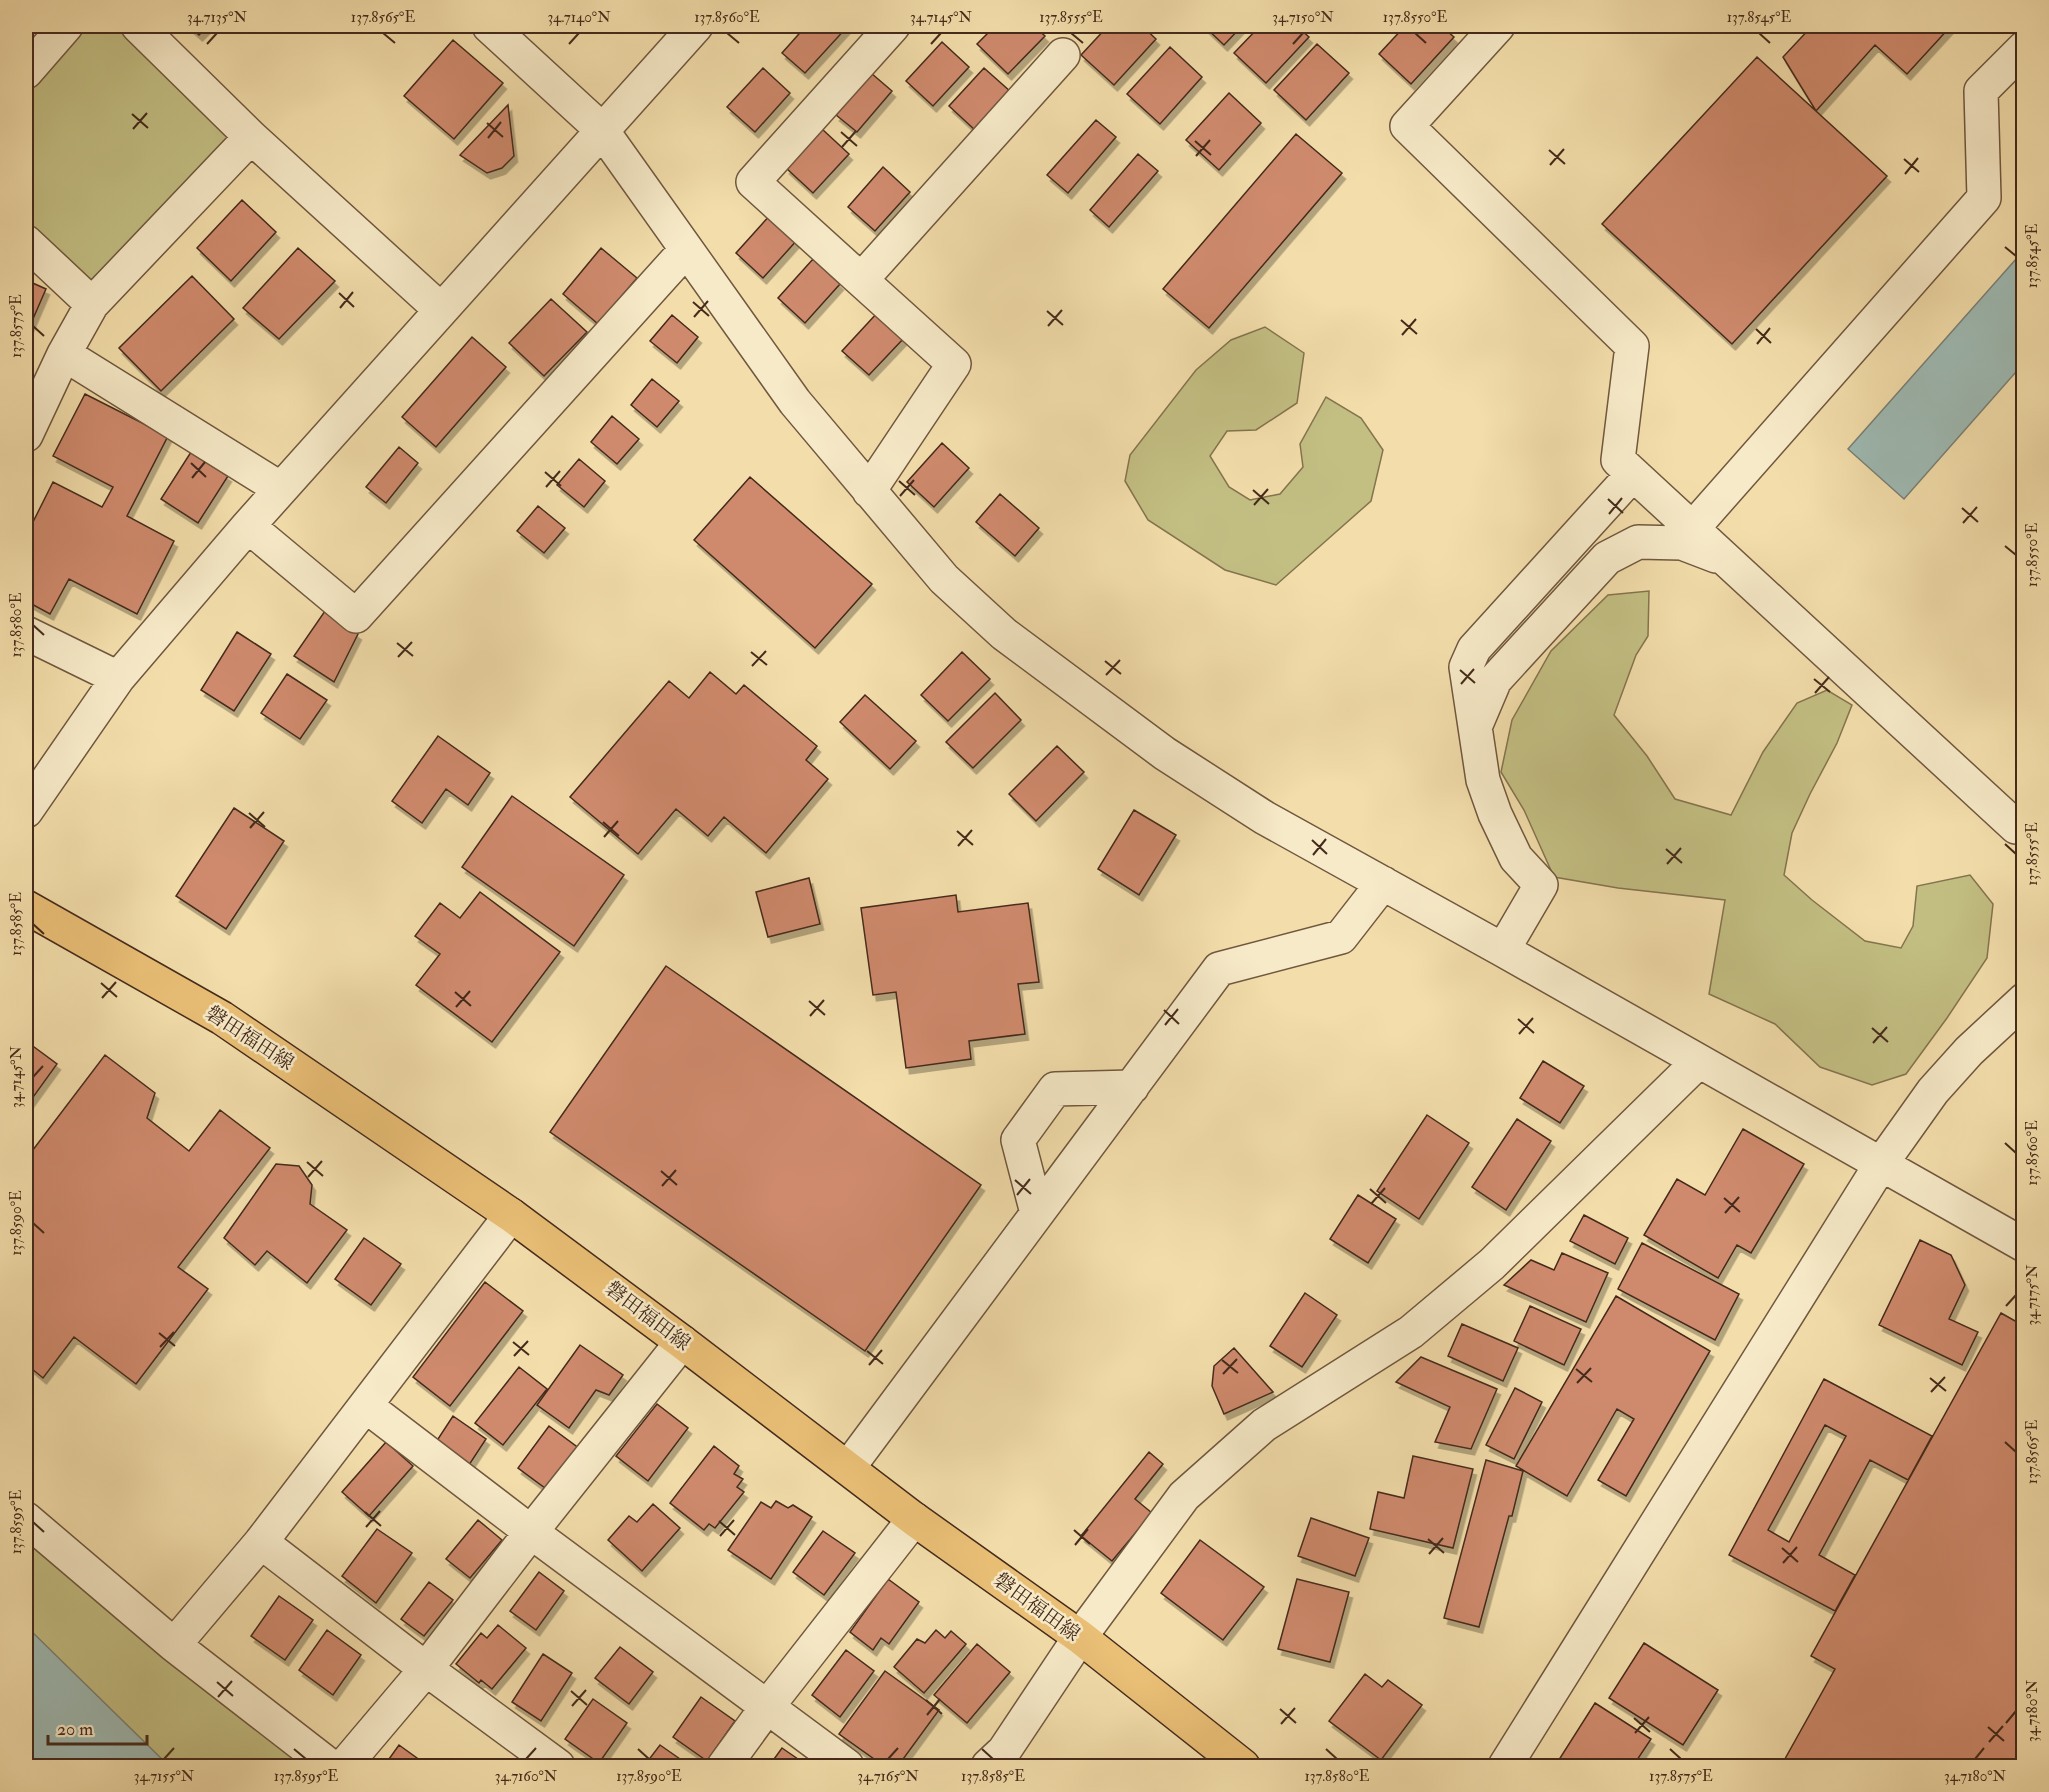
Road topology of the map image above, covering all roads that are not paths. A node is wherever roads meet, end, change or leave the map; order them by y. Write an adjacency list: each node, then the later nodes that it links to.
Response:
1 (66, 26): 9 (street)
2 (138, 26): 11 (street)
3 (489, 26): 10 (street)
4 (696, 26): 10 (street)
5 (893, 26): 14 (street)
6 (1498, 26): 19 (street)
7 (2024, 48): 23 (street)
8 (1063, 55): 14 (street)
9 (26, 72)
10 (601, 129): 13 (street); 16 (street)
11 (251, 137): 15 (street); 16 (street)
12 (26, 242): 15 (street)
13 (686, 250): 21 (street); 22 (street)
14 (861, 280): 21 (street)
15 (92, 304): 17 (street)
16 (441, 310): 20 (street)
17 (64, 354): 18 (street); 20 (street)
18 (26, 435)
19 (1633, 474): 23 (street); 27 (street)
20 (281, 489): 22 (street)
21 (869, 491): 30 (street)
22 (248, 526): 26 (street)
23 (1692, 529): 24 (street)
24 (1726, 560): 27 (street); 29 (street)
25 (26, 633): 26 (street)
26 (118, 678): 28 (street)
27 (1475, 728): 32 (street)
28 (26, 811)
29 (2016, 828)
30 (1383, 884): 32 (street); 35 (street)
31 (26, 907): 38 (main road, 磐田福田線)
32 (1503, 950): 34 (street)
33 (2024, 1000): 36 (street)
34 (1699, 1061): 36 (street); 47 (street)
35 (1132, 1087): 37 (street); 37 (street)
36 (1881, 1164): 39 (street); 58 (street)
37 (1037, 1213): 42 (street)
38 (511, 1215): 40 (main road, 磐田福田線); 41 (street)
39 (2024, 1245)
40 (682, 1341): 42 (main road, 磐田福田線); 45 (street)
41 (366, 1406): 45 (street); 46 (street)
42 (848, 1468): 44 (main road, 磐田福田線)
43 (26, 1519): 48 (street)
44 (914, 1519): 47 (main road, 磐田福田線); 50 (street)
45 (531, 1532): 49 (street); 50 (street)
46 (261, 1542): 48 (street); 49 (street)
47 (1080, 1637): 56 (street); 57 (main road, 磐田福田線)
48 (174, 1645): 51 (street)
49 (426, 1670): 52 (street); 53 (street)
50 (767, 1707): 54 (street); 55 (street)
51 (330, 1767)
52 (345, 1767)
53 (558, 1767)
54 (724, 1767)
55 (847, 1767)
56 (988, 1767)
57 (1242, 1767)
58 (1504, 1767)

